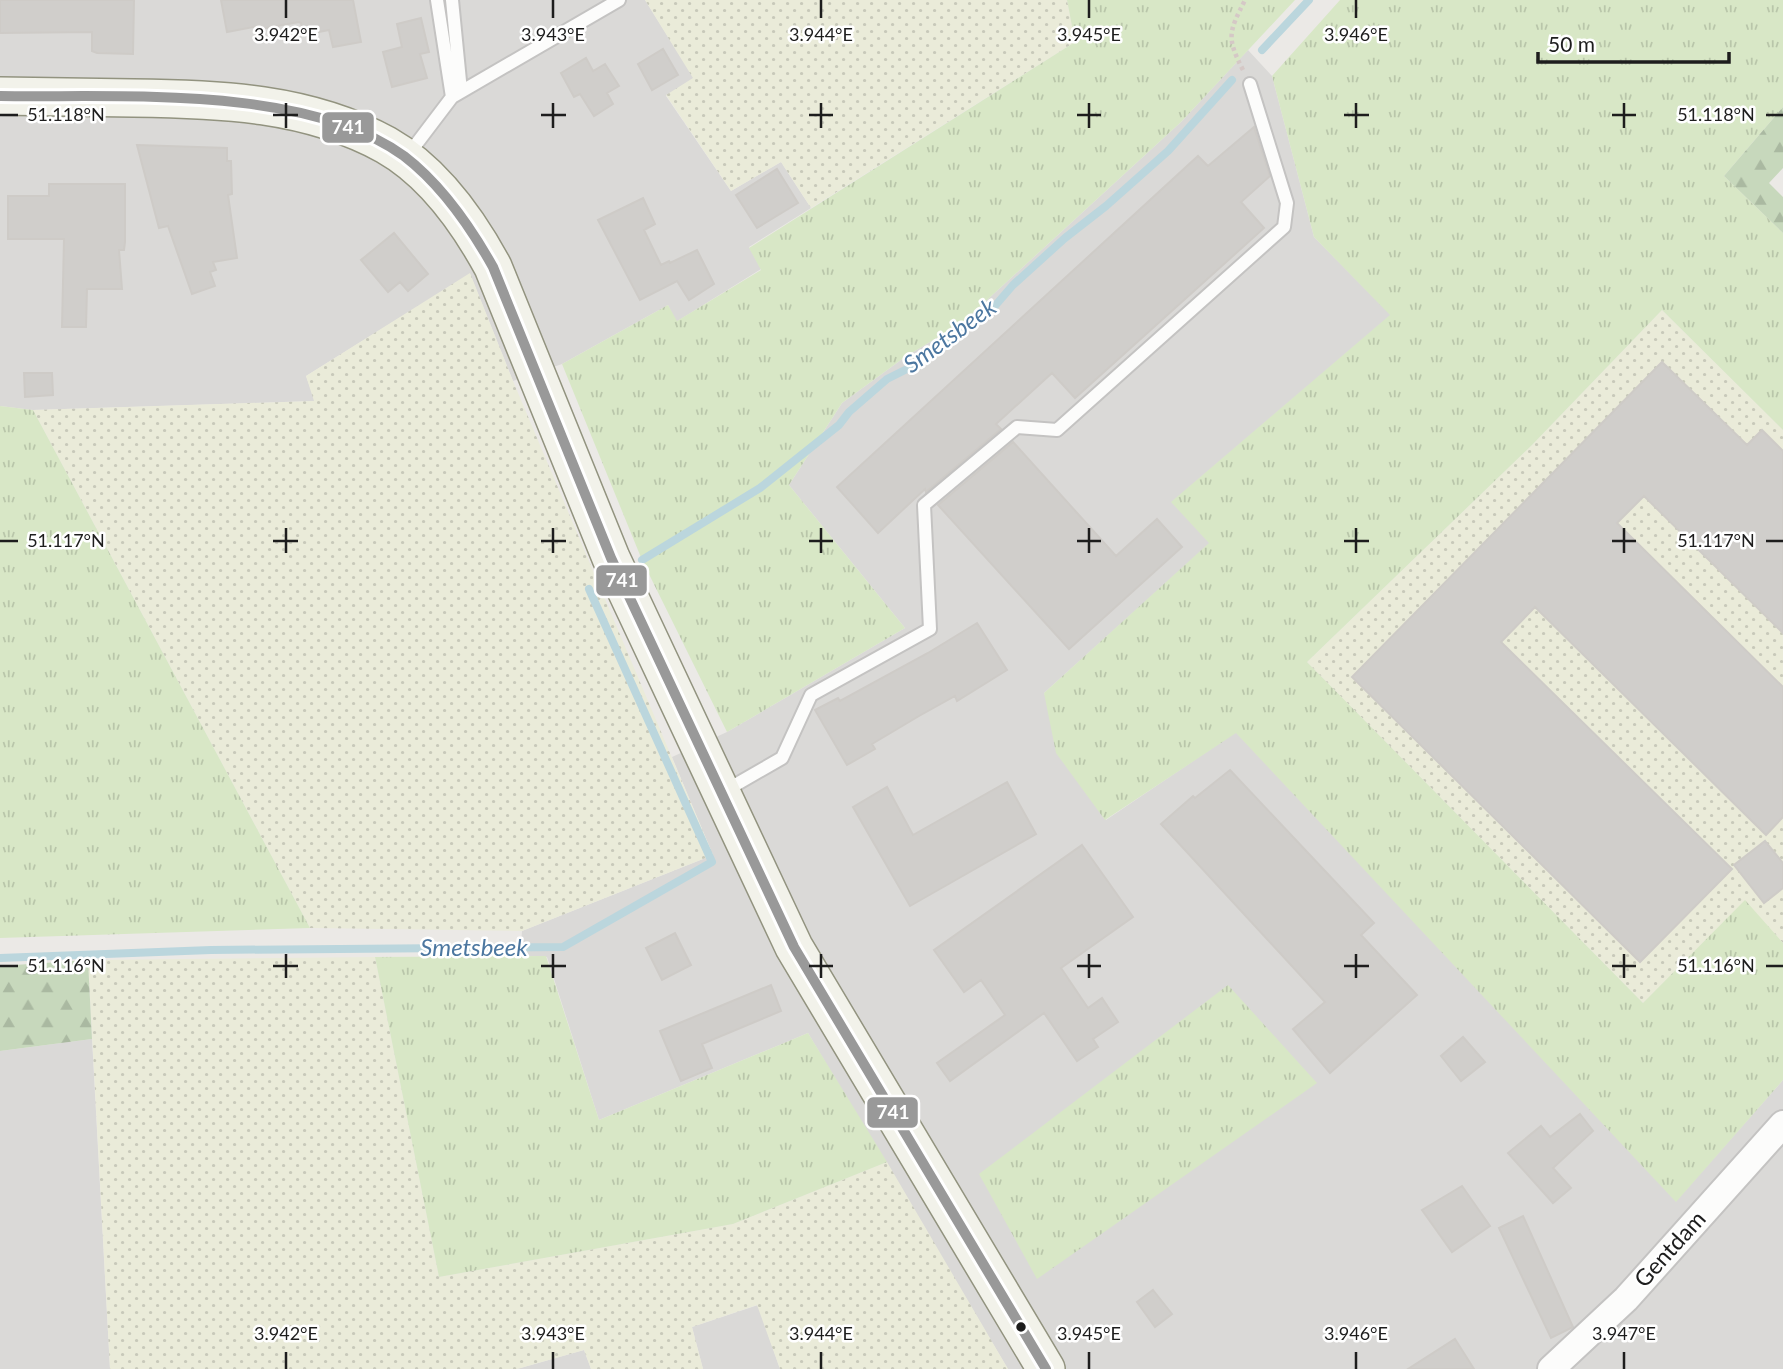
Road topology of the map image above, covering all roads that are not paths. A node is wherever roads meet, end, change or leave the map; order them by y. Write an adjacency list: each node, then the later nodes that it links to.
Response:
1 (437, 0): 5 (lane)
2 (452, 0): 5 (lane)
3 (619, 0): 5 (lane)
4 (1250, 84): 8 (lane)
5 (457, 94): 7 (lane)
6 (0, 96): 7 (street)
7 (406, 158): 8 (street)
8 (720, 794): 10 (street)
9 (1783, 1124): 11 (street, Gentdam)
10 (1046, 1369)
11 (1551, 1369)

